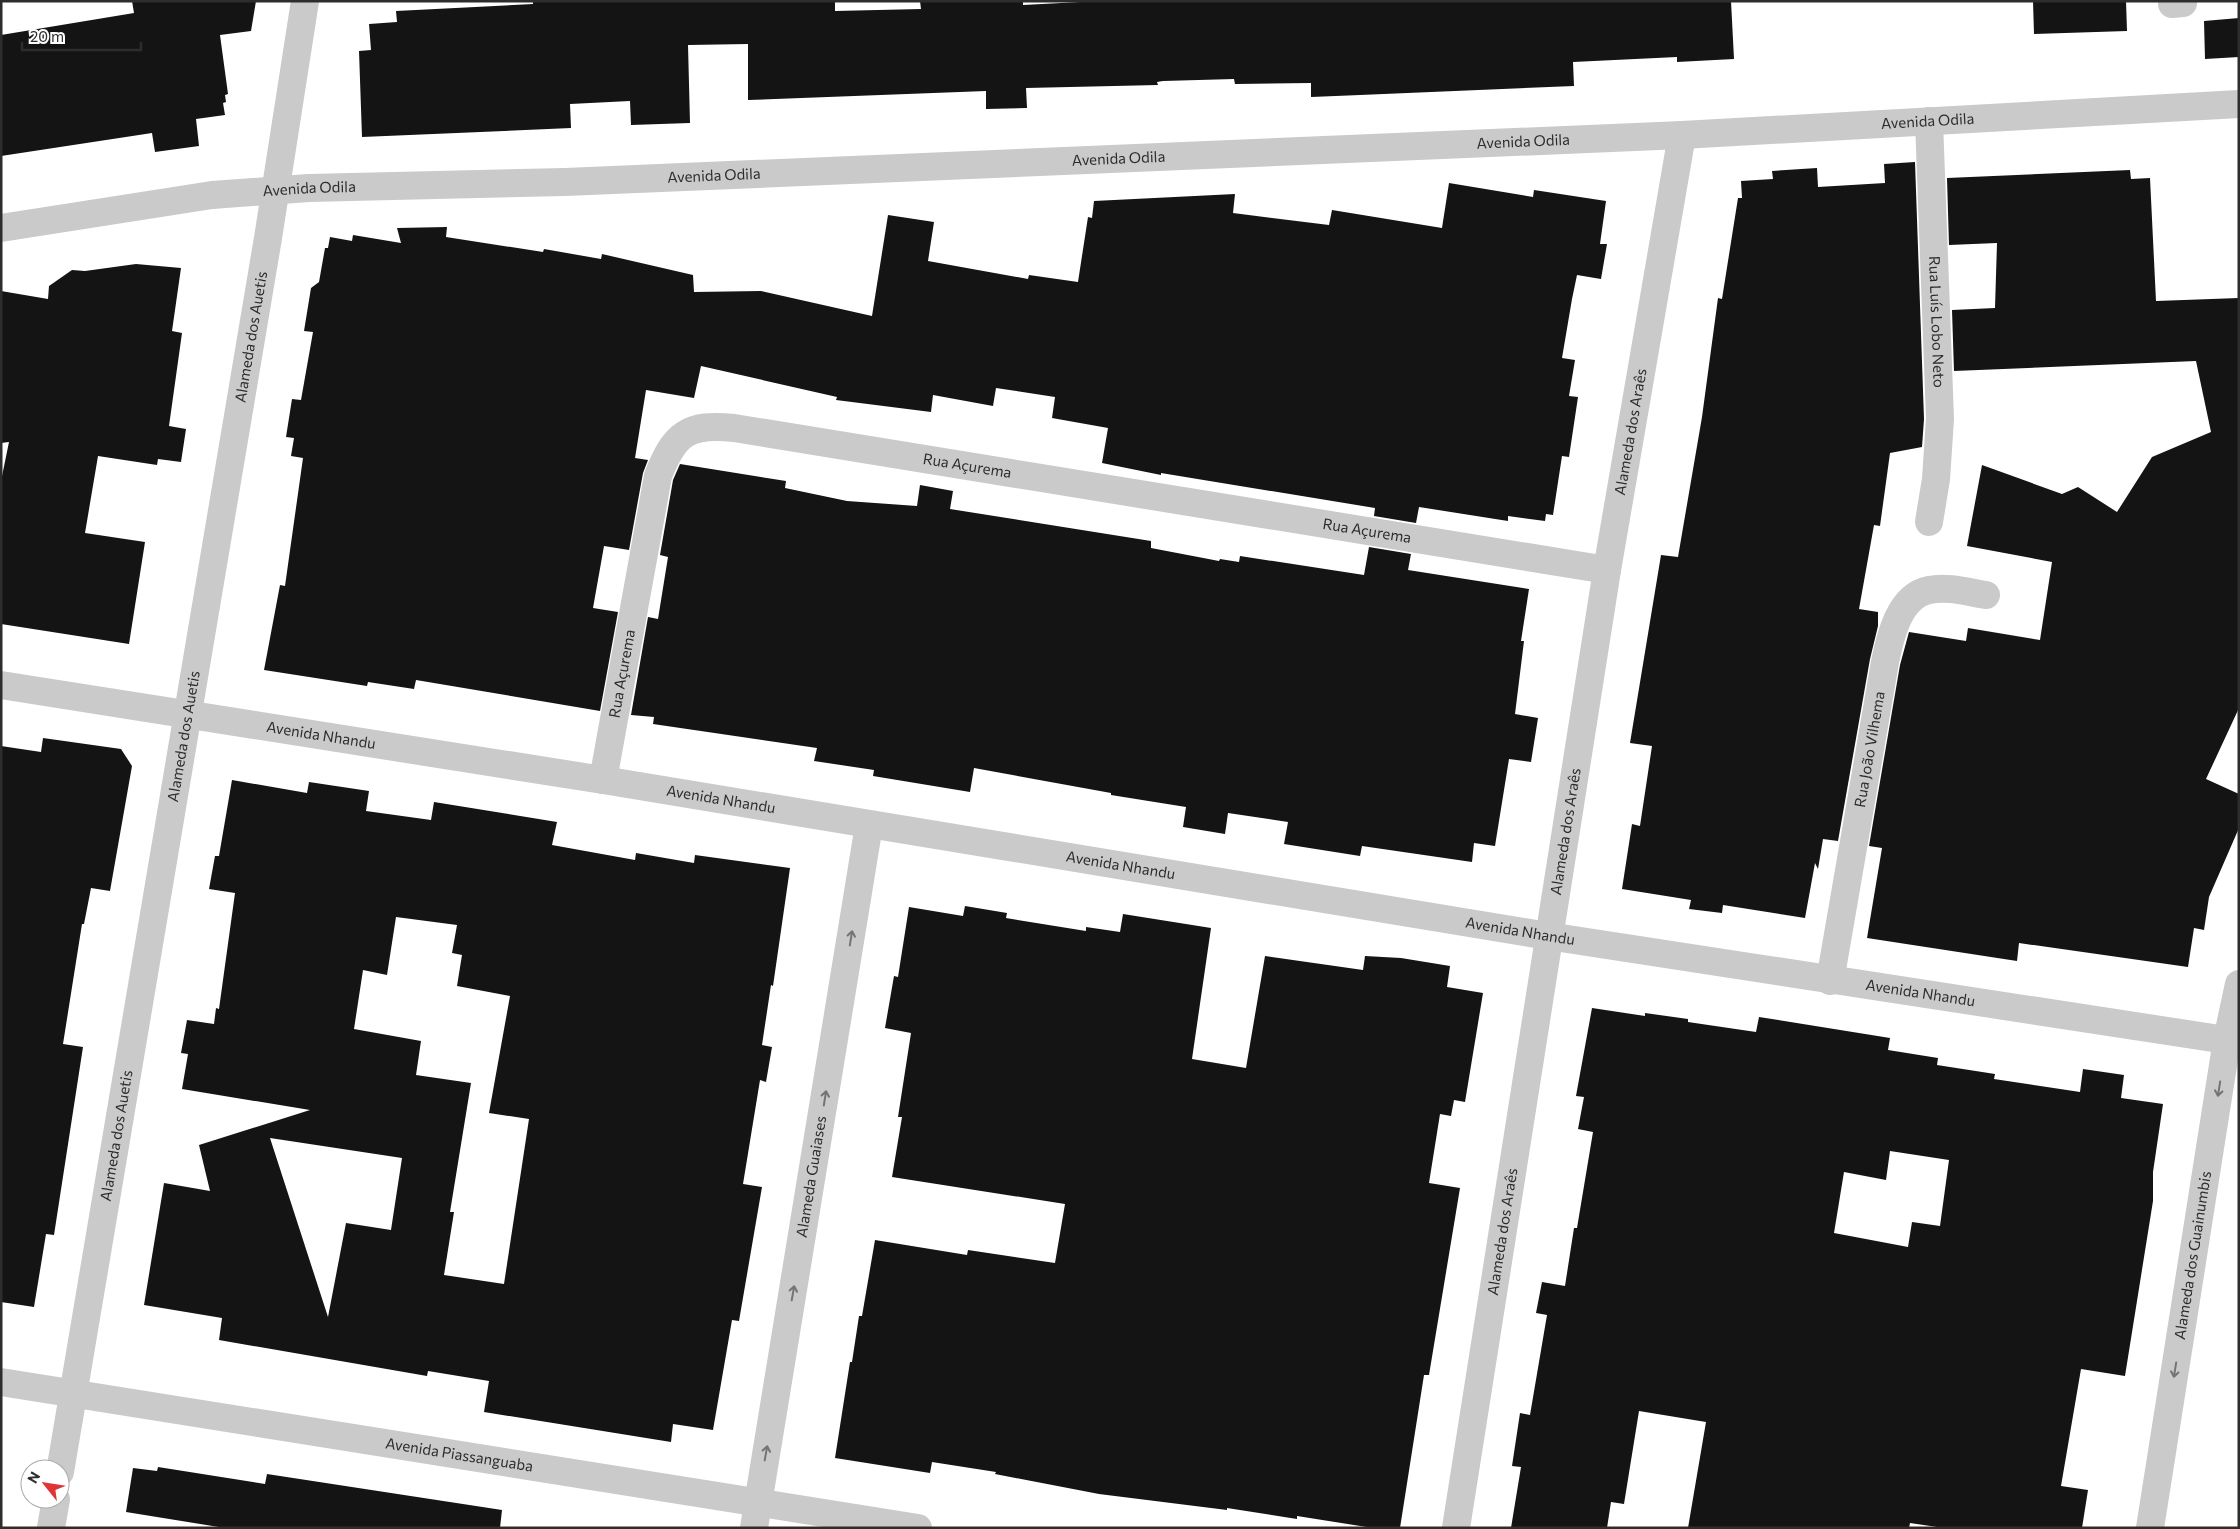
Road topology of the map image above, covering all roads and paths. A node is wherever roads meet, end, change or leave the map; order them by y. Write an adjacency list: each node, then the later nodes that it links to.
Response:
1 (304, 1): 5 (street, Alameda dos Auetis)
2 (2239, 104): 3 (street, Avenida Odila)
3 (1929, 121): 4 (street, Avenida Odila); 7 (street, Rua Luís Lobo Neto)
4 (1682, 136): 5 (street, Avenida Odila); 8 (street, Alameda dos Araês)
5 (276, 190): 6 (street, Avenida Odila); 11 (street, Alameda dos Auetis)
6 (1, 228)
7 (1929, 522)
8 (1607, 570): 12 (street, Rua Açurema); 14 (street, Alameda dos Araês)
9 (1986, 595): 15 (street, Rua João Vilhema)
10 (1, 685): 11 (street, Avenida Nhandu)
11 (188, 714): 12 (street, Avenida Nhandu); 19 (street, Alameda dos Auetis)
12 (603, 780): 13 (street, Avenida Nhandu)
13 (869, 825): 14 (street, Avenida Nhandu); 21 (street, Alameda Guaiases, one-way to 13)
14 (1548, 936): 15 (street, Avenida Nhandu); 26 (street, Alameda dos Araês)
15 (1830, 981): 17 (street, Avenida Nhandu)
16 (2239, 984): 17 (street, Alameda dos Guainumbis)
17 (2233, 1041): 27 (street, Alameda dos Guainumbis, one-way to 27)
18 (1, 1382): 19 (street, Avenida Piassanguaba)
19 (72, 1394): 20 (street, Alameda dos Auetis); 21 (street, Avenida Piassanguaba)
20 (62, 1459)
21 (758, 1501): 24 (street, Alameda Guaiases); 25 (street, Avenida Piassanguaba)
22 (54, 1509): 23 (street)
23 (51, 1528)
24 (754, 1528)
25 (918, 1528)
26 (1456, 1528)
27 (2150, 1528)

